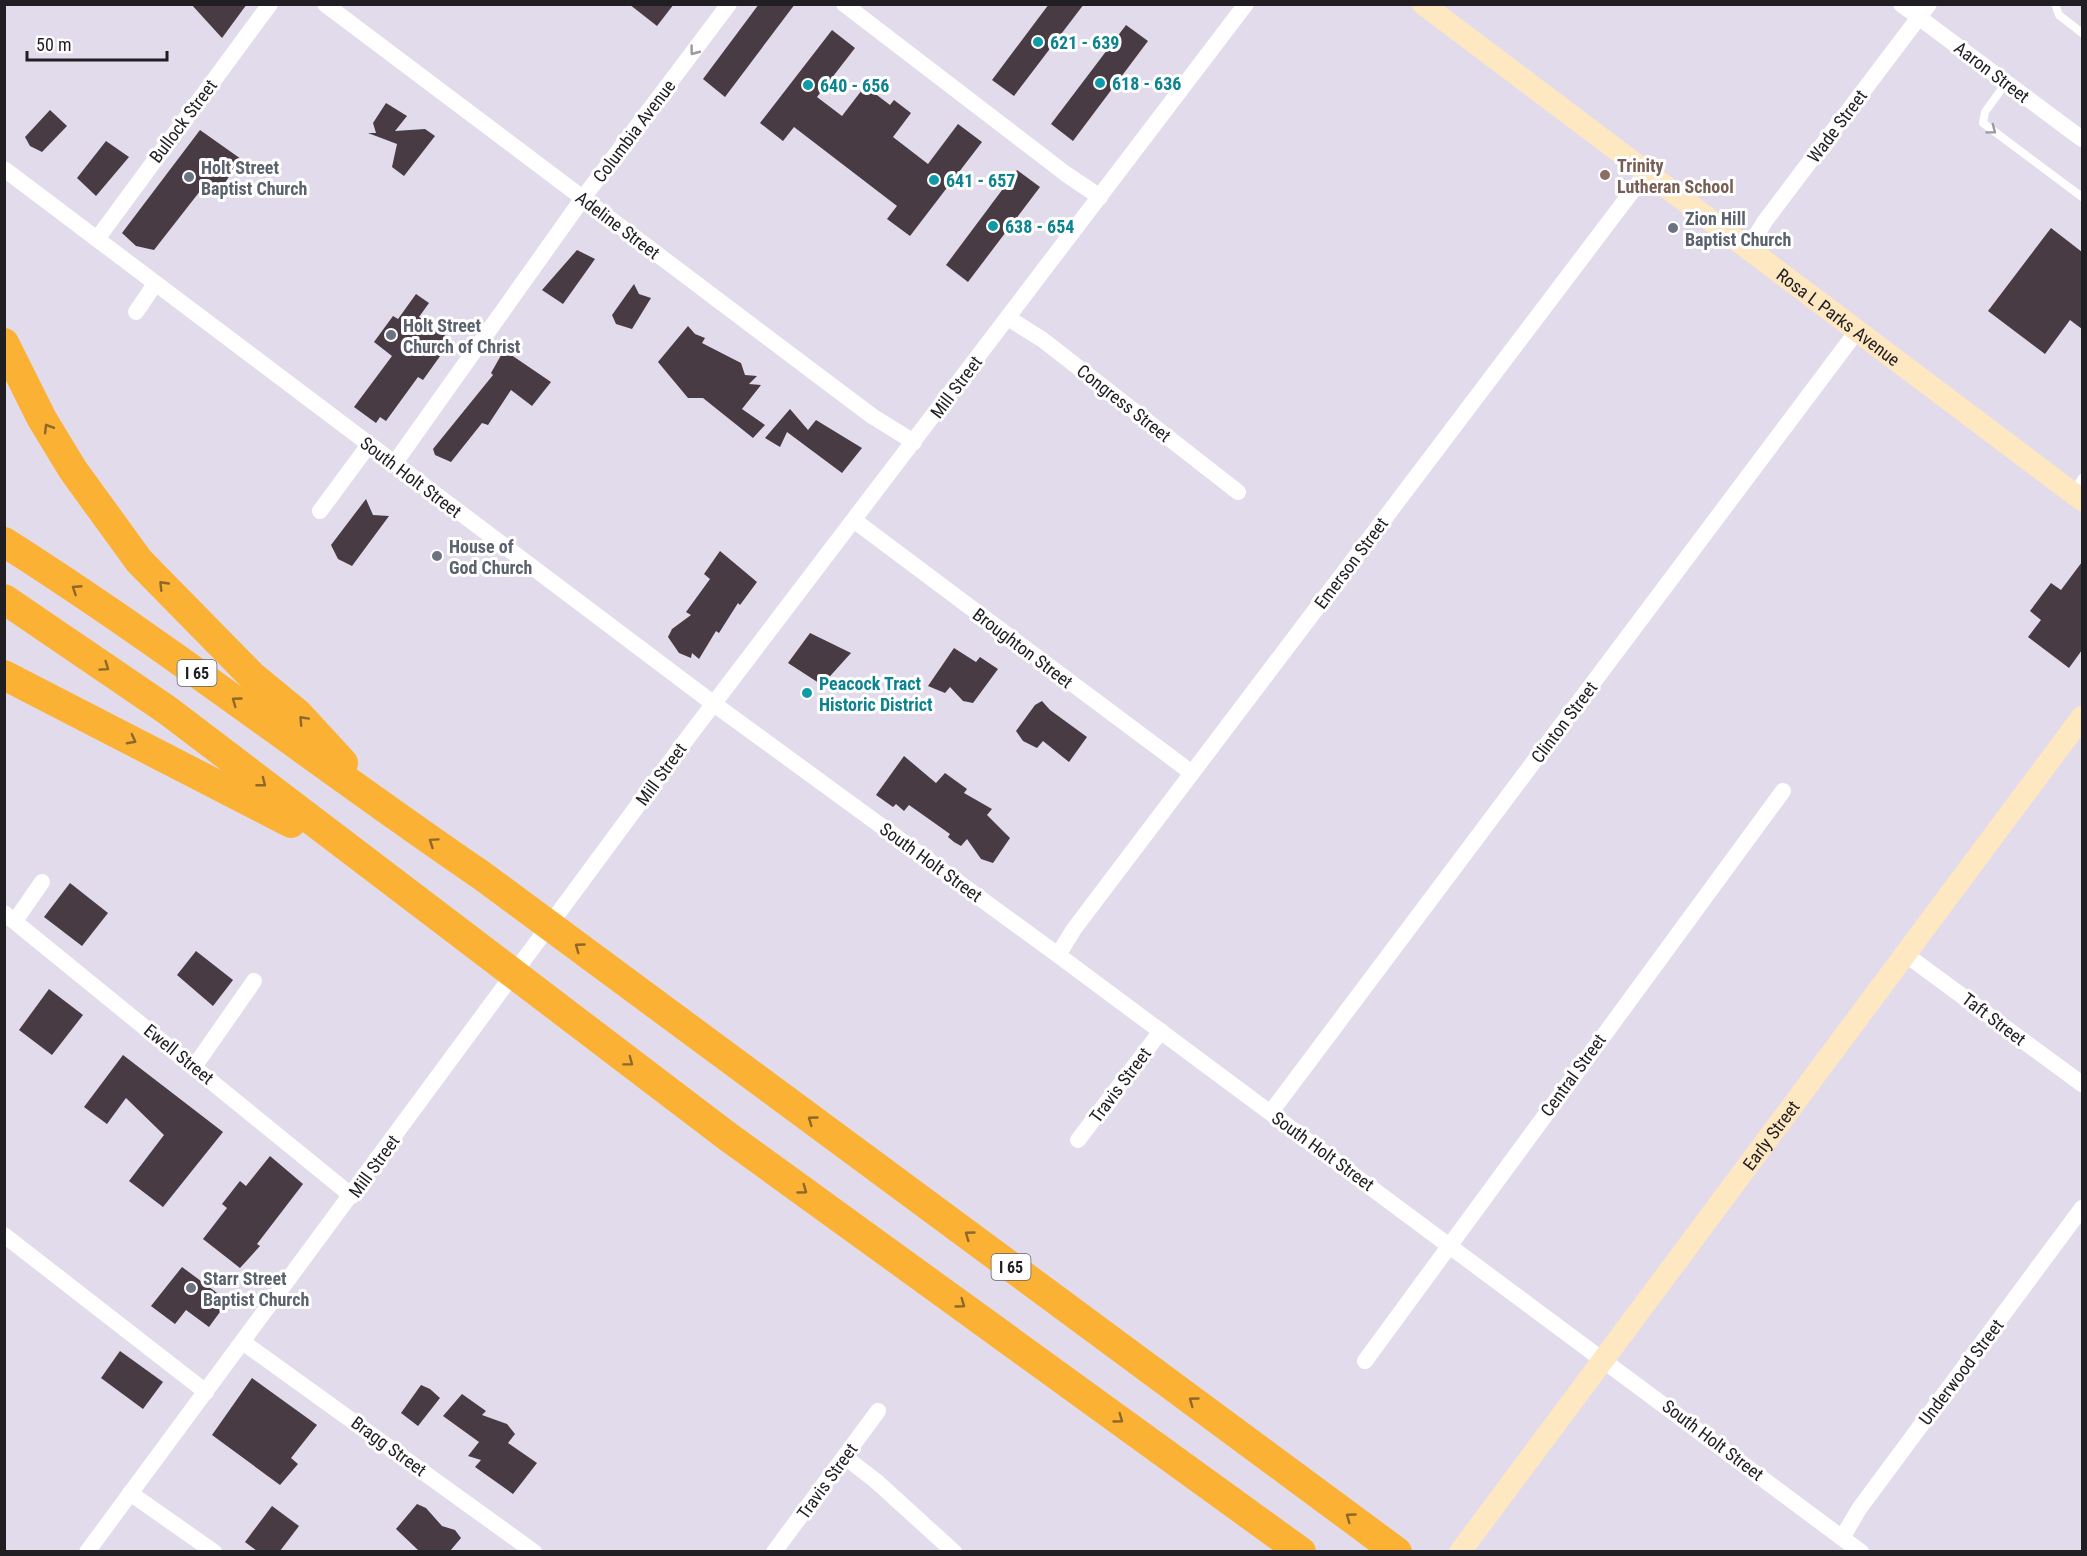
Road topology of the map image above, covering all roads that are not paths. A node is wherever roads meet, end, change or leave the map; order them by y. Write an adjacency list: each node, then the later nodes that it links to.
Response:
1 (270, 4): 18 (street, Bullock Street)
2 (325, 4): 17 (street, Adeline Street)
3 (729, 4): 17 (street, Columbia Avenue, one-way to 17)
4 (844, 4): 15 (street)
5 (1246, 4): 15 (street, Mill Street)
6 (1901, 4): 9 (street, Aaron Street)
7 (2055, 4): 10 (lane)
8 (1423, 5): 14 (street, Rosa L Parks Avenue)
9 (1924, 11): 11 (street, Aaron Street); 19 (street, Wade Street)
10 (2082, 33)
11 (2006, 83): 12 (street, Aaron Street); 16 (lane, one-way to 16)
12 (2082, 140)
13 (4, 169): 18 (street, South Holt Street)
14 (1646, 173): 19 (street, Rosa L Parks Avenue); 37 (street, Emerson Street)
15 (1100, 197): 22 (street, Mill Street)
16 (2082, 197)
17 (583, 198): 25 (street, Adeline Street); 27 (street, Columbia Avenue)
18 (97, 239): 20 (street, South Holt Street)
19 (1748, 249): 23 (street, Rosa L Parks Avenue)
20 (155, 284): 21 (street); 26 (street, South Holt Street)
21 (135, 312)
22 (1008, 318): 25 (street, Mill Street); 29 (street, Congress Street)
23 (1857, 331): 28 (street, Rosa L Parks Avenue); 49 (street, Clinton Street)
24 (4, 343): 39 (highway, one-way to 24)
25 (914, 442): 31 (street, Mill Street)
26 (368, 446): 27 (street, South Holt Street); 30 (street)
27 (394, 464): 35 (street, South Holt Street)
28 (2079, 490)
29 (1239, 492)
30 (320, 511)
31 (855, 521): 35 (street, Mill Street); 37 (street, Broughton Street)
32 (4, 542): 39 (highway, I 65, one-way to 32)
33 (4, 599): 40 (highway, I 65, one-way to 40)
34 (4, 675): 40 (highway, one-way to 40)
35 (714, 704): 44 (street, South Holt Street); 51 (street, Mill Street)
36 (2082, 717): 43 (street, Early Street)
37 (1192, 773): 44 (street, Emerson Street)
38 (1783, 791): 54 (street, Central Street)
39 (385, 810): 69 (highway, I 65, one-way to 39)
40 (363, 861): 68 (highway, I 65, one-way to 68)
41 (42, 882): 42 (street)
42 (10, 917): 47 (street, Ewell Street)
43 (1905, 954): 48 (street, Taft Street); 56 (street, Early Street)
44 (1058, 955): 46 (street, South Holt Street)
45 (254, 981): 47 (street)
46 (1161, 1031): 49 (street, South Holt Street); 50 (street, Travis Street)
47 (194, 1067): 51 (street, Ewell Street)
48 (2082, 1084)
49 (1271, 1112): 54 (street, South Holt Street)
50 (1078, 1140)
51 (352, 1196): 55 (street, Mill Street)
52 (2082, 1208): 62 (street, Underwood Street)
53 (4, 1235): 58 (street)
54 (1451, 1245): 56 (street, South Holt Street); 57 (street, Central Street)
55 (243, 1343): 58 (street, Mill Street); 65 (street, Bragg Street)
56 (1602, 1358): 62 (street, South Holt Street); 70 (street, Early Street)
57 (1365, 1361)
58 (206, 1392): 61 (street, Mill Street)
59 (879, 1411): 60 (street, Travis Street)
60 (845, 1457): 66 (street, Travis Street); 67 (street)
61 (130, 1493): 63 (street, Mill Street); 64 (street)
62 (1842, 1538): 71 (street, South Holt Street)
63 (87, 1551)
64 (214, 1551)
65 (534, 1551)
66 (774, 1551)
67 (954, 1551)
68 (1300, 1551)
69 (1397, 1551)
70 (1460, 1551)
71 (1861, 1551)

